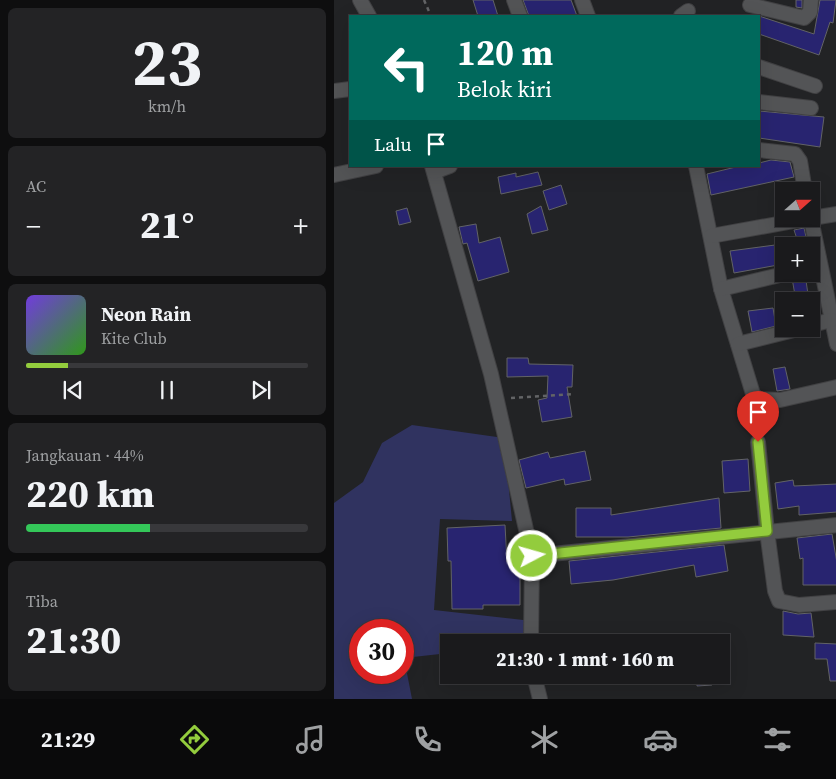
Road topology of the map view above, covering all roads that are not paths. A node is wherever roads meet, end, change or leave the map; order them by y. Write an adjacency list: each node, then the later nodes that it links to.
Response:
1 (360, 0): 6 (street)
2 (514, 0): 7 (street)
3 (582, 0): 8 (street)
4 (811, 0): 5 (street)
5 (749, 7)
6 (368, 15)
7 (520, 15)
8 (588, 15)
9 (760, 68): 10 (street)
10 (815, 86)
11 (349, 89): 12 (street)
12 (334, 91)
13 (760, 102): 14 (street)
14 (810, 108)
15 (760, 150): 20 (street)
16 (372, 167): 19 (street)
17 (696, 167): 24 (street)
18 (433, 169): 37 (street)
19 (334, 176)
20 (804, 182)
21 (836, 214): 22 (street)
22 (820, 217)
23 (775, 224): 24 (street)
24 (711, 236): 27 (street)
25 (775, 276): 27 (street)
26 (820, 281): 28 (street)
27 (721, 289): 31 (street)
28 (831, 320): 29 (street); 32 (street)
29 (820, 323)
30 (775, 335): 31 (street)
31 (738, 344): 33 (street)
32 (836, 344)
33 (836, 387)
34 (758, 442): 36 (street)
35 (836, 525): 36 (street)
36 (767, 531): 37 (street); 38 (street)
37 (532, 556): 39 (street)
38 (836, 602)
39 (531, 634)
40 (536, 684): 41 (street)
41 (540, 699)

